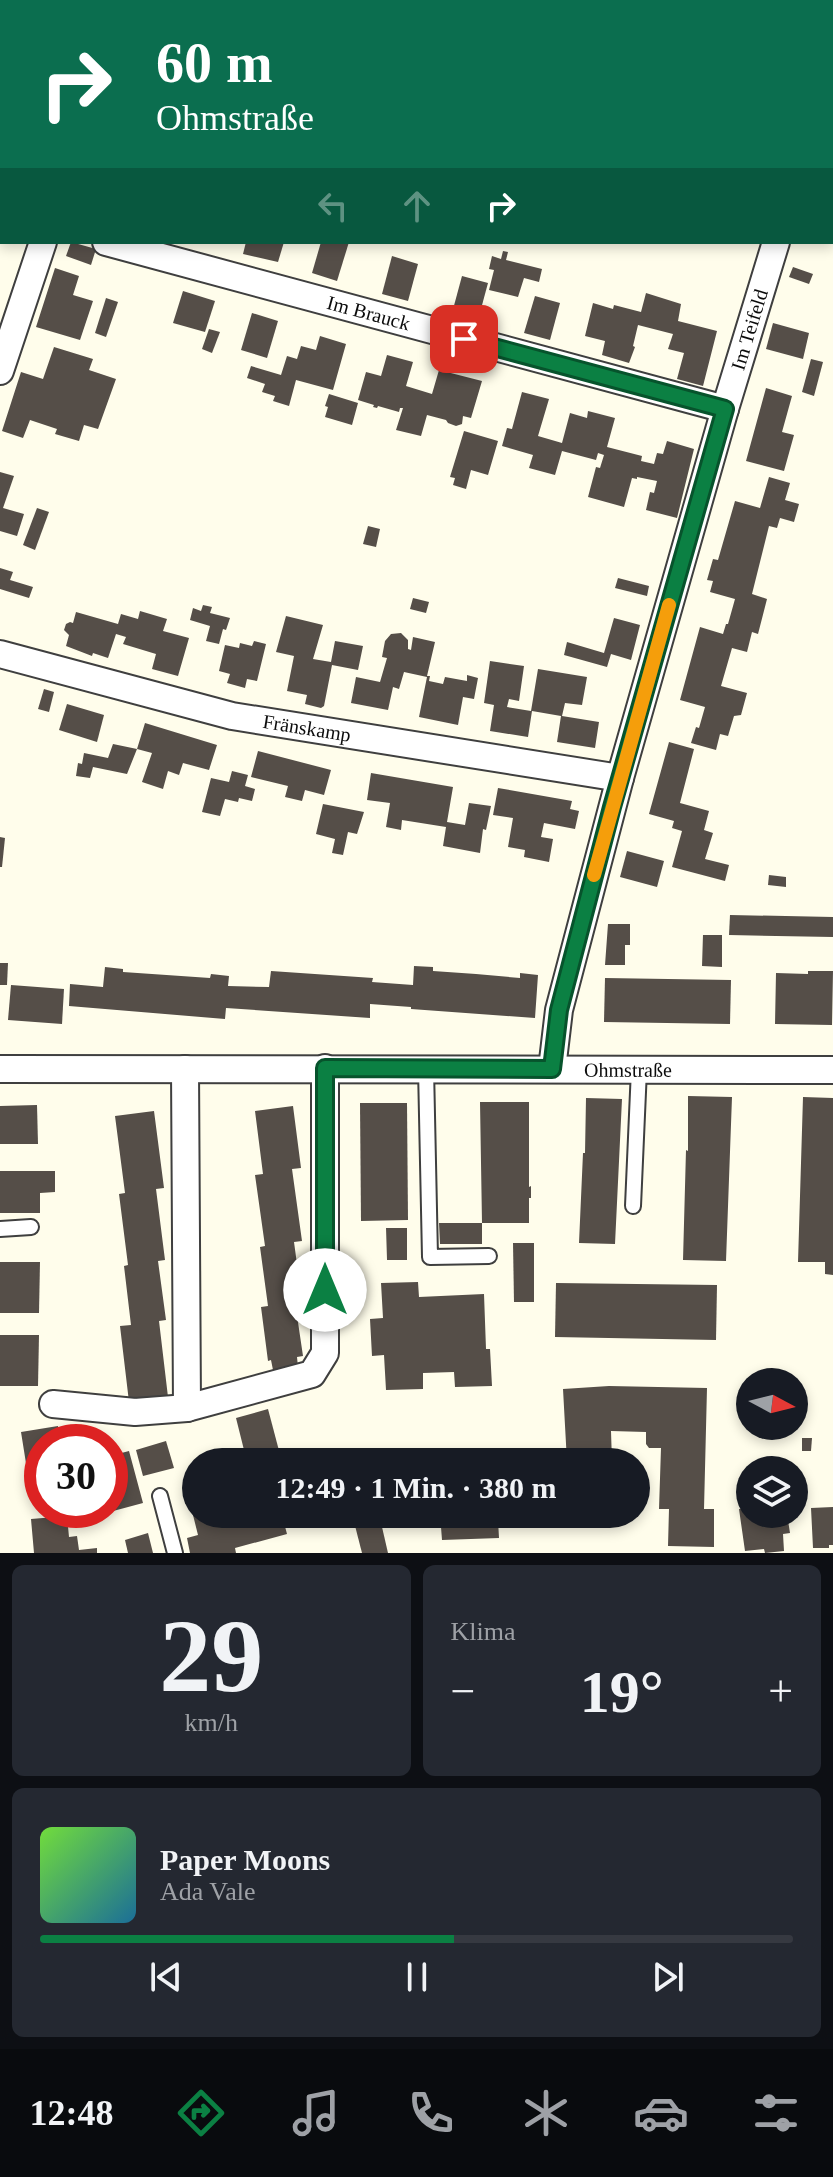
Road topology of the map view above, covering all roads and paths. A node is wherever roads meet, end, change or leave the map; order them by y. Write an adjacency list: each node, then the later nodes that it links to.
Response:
1 (42, 244): 4 (street)
2 (113, 244): 5 (street, Im Brauck)
3 (775, 244): 5 (street, Im Teifeld)
4 (0, 371)
5 (725, 409): 7 (street, Im Teifeld)
6 (0, 654): 7 (street, Fränskamp)
7 (620, 778): 12 (street, Im Teifeld)
8 (325, 1068): 9 (street, Ohmstraße); 11 (street, Ohmstraße); 20 (street)
9 (426, 1068): 12 (street, Ohmstraße); 18 (lane)
10 (0, 1069): 11 (street, Ohmstraße)
11 (185, 1069): 20 (street)
12 (552, 1069): 13 (street, Ohmstraße)
13 (639, 1069): 14 (street, Ohmstraße); 15 (lane)
14 (833, 1070)
15 (633, 1206)
16 (31, 1227): 17 (lane)
17 (0, 1229)
18 (489, 1256)
19 (53, 1404): 20 (street)
20 (187, 1408)
21 (160, 1496): 22 (lane)
22 (175, 1553)

